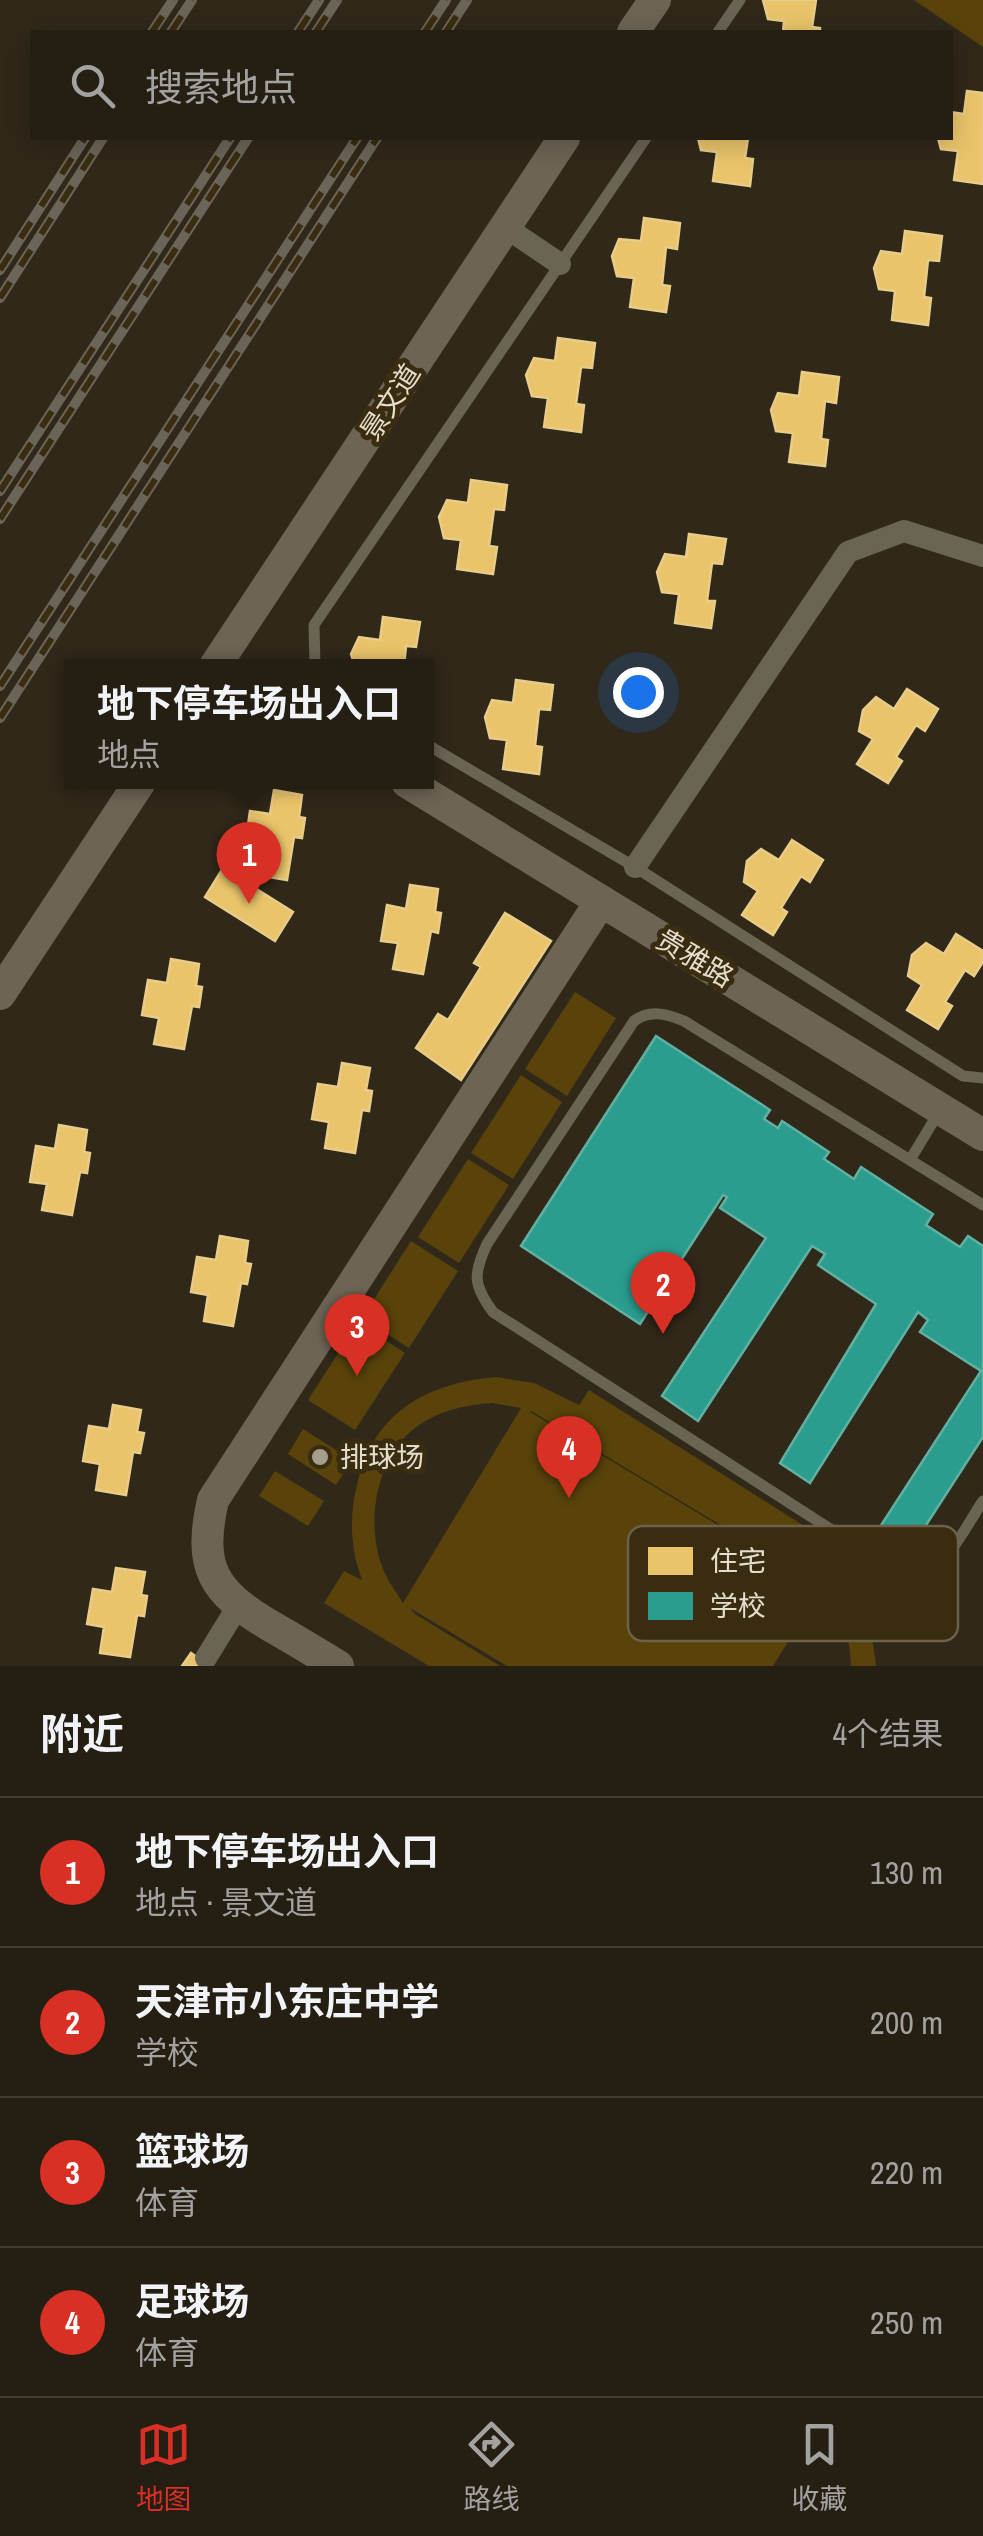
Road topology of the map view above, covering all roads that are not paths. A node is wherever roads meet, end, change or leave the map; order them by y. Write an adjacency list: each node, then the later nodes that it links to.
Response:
1 (654, 0): 3 (street)
2 (740, 0): 4 (lane)
3 (634, 30)
4 (719, 30)
5 (563, 140): 7 (street, 景文道)
6 (645, 140): 8 (lane)
7 (505, 227): 8 (street); 10 (street, 景文道)
8 (560, 264): 11 (lane)
9 (983, 556): 15 (street)
10 (223, 659)
11 (315, 659)
12 (434, 749): 15 (lane)
13 (135, 789): 17 (street)
14 (419, 789): 16 (street, 贵雅路)
15 (636, 868): 18 (lane)
16 (601, 901): 19 (street, 贵雅路); 26 (street)
17 (0, 994)
18 (983, 1078)
19 (942, 1109): 20 (street, 贵雅路); 21 (lane)
20 (983, 1135)
21 (910, 1160): 22 (lane); 24 (lane)
22 (983, 1205)
23 (983, 1501): 25 (lane)
24 (826, 1526)
25 (958, 1538)
26 (238, 1606): 27 (street); 28 (street)
27 (206, 1658)
28 (338, 1666)

